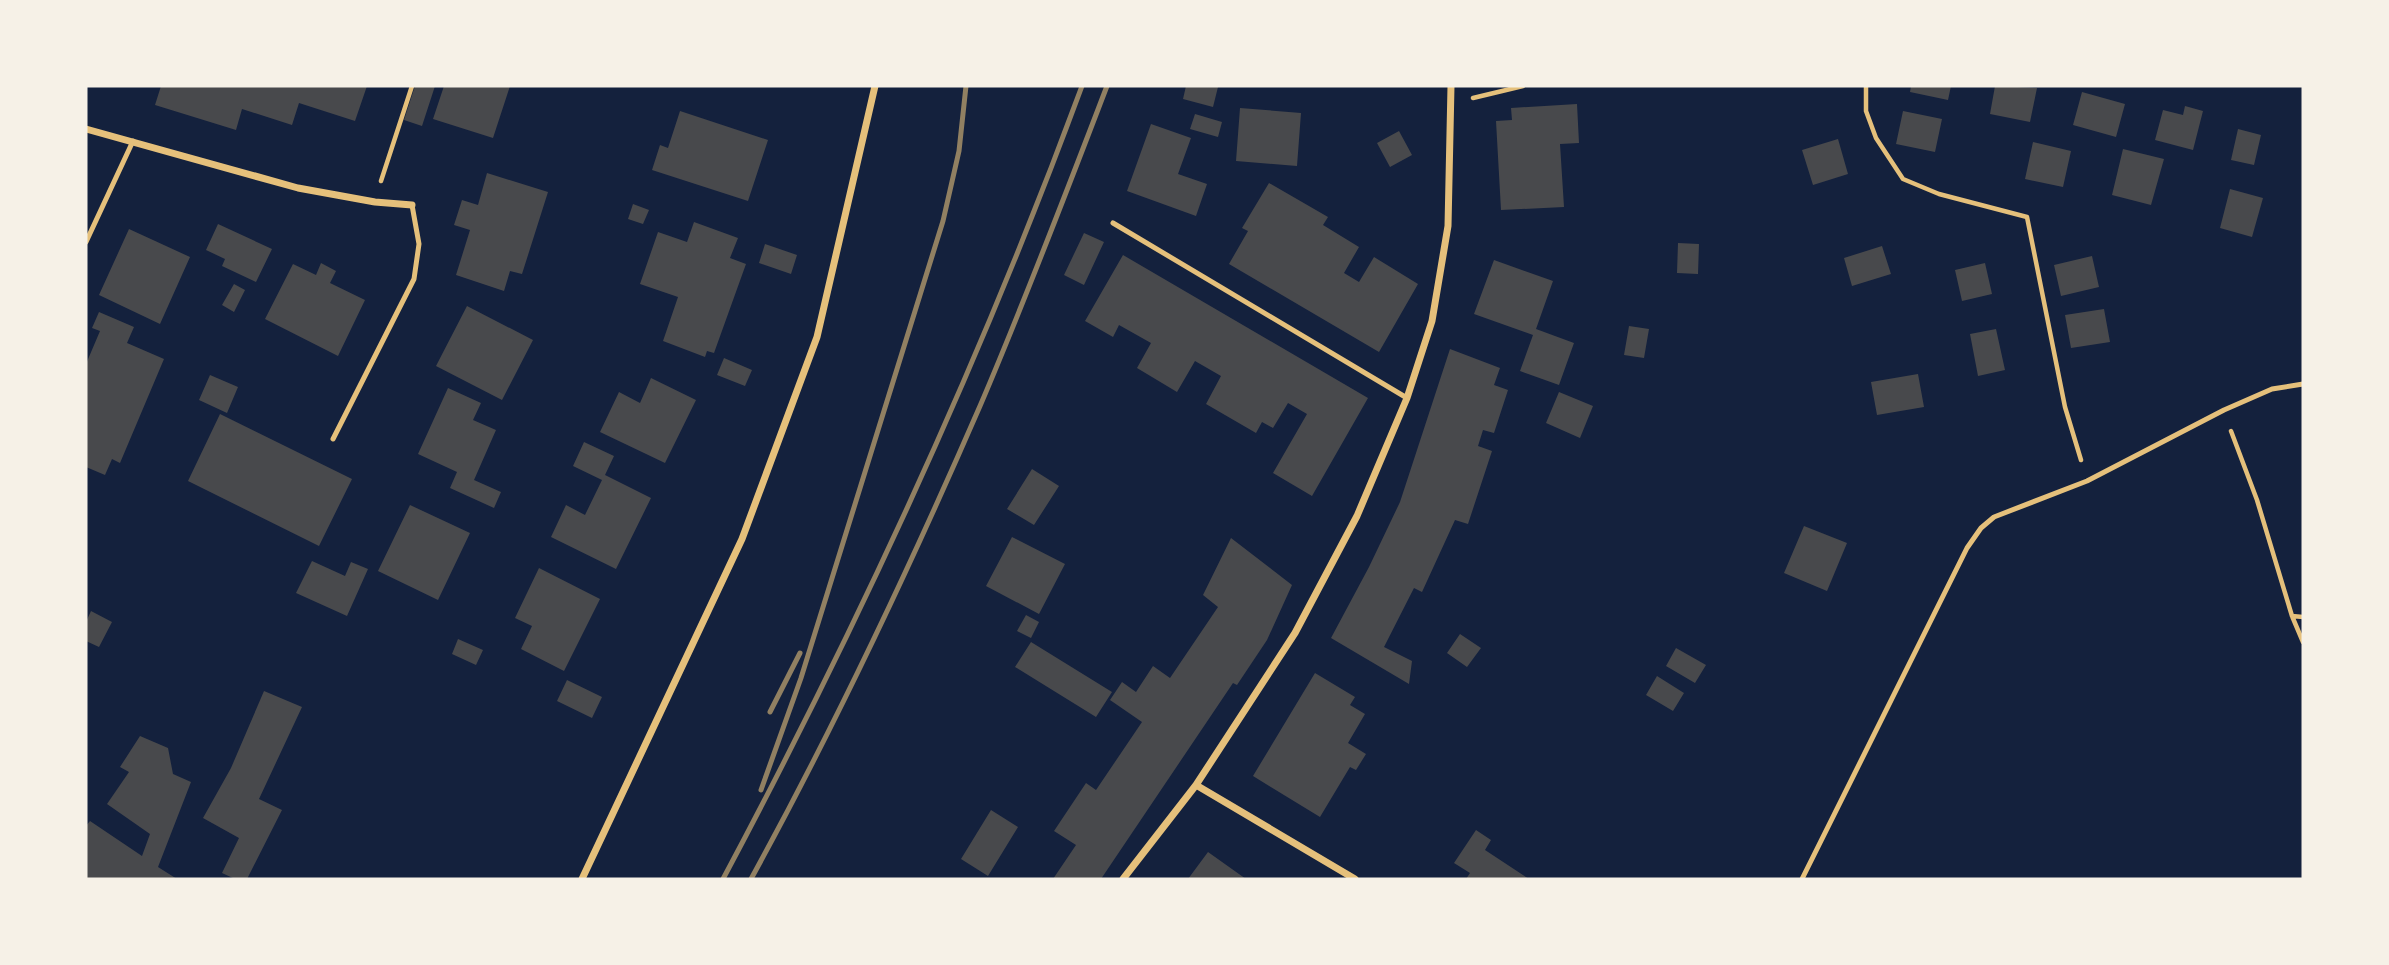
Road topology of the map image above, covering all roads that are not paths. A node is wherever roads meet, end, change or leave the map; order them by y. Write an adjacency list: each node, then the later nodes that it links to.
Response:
1 (876, 86): 12 (street)
2 (1451, 86): 9 (street)
3 (86, 129): 4 (street)
4 (133, 141): 5 (street); 7 (lane)
5 (412, 205): 10 (lane)
6 (1113, 223): 9 (lane)
7 (86, 242)
8 (2303, 384): 15 (lane)
9 (1407, 398): 11 (street)
10 (333, 439)
11 (1196, 785): 13 (street); 14 (street)
12 (582, 879)
13 (1123, 879)
14 (1355, 879)
15 (1802, 879)

